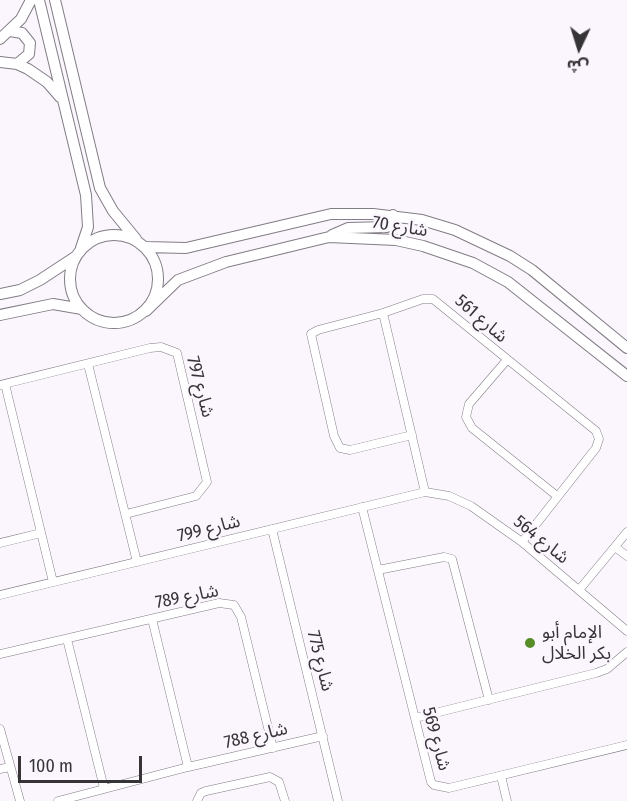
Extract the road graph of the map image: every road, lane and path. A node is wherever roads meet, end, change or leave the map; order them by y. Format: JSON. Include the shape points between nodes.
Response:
{"nodes":[{"id":1,"x":31,"y":0,"type":"edge"},
{"id":2,"x":39,"y":0,"type":"edge"},
{"id":3,"x":56,"y":0,"type":"edge"},
{"id":4,"x":10,"y":31,"type":"junction"},
{"id":5,"x":0,"y":39,"type":"edge"},
{"id":6,"x":0,"y":62,"type":"edge"},
{"id":7,"x":17,"y":64,"type":"junction"},
{"id":8,"x":62,"y":99,"type":"junction"},
{"id":9,"x":393,"y":215,"type":"junction"},
{"id":10,"x":329,"y":237,"type":"junction"},
{"id":11,"x":142,"y":244,"type":"junction"},
{"id":12,"x":78,"y":254,"type":"junction"},
{"id":13,"x":0,"y":294,"type":"edge"},
{"id":14,"x":82,"y":309,"type":"junction"},
{"id":15,"x":146,"y":311,"type":"junction"},
{"id":16,"x":383,"y":313,"type":"junction"},
{"id":17,"x":0,"y":315,"type":"edge"},
{"id":18,"x":627,"y":348,"type":"edge"},
{"id":19,"x":506,"y":361,"type":"junction"},
{"id":20,"x":88,"y":364,"type":"junction"},
{"id":21,"x":627,"y":376,"type":"edge"},
{"id":22,"x":2,"y":385,"type":"edge"},
{"id":23,"x":412,"y":435,"type":"junction"},
{"id":24,"x":425,"y":492,"type":"junction"},
{"id":25,"x":557,"y":496,"type":"junction"},
{"id":26,"x":362,"y":507,"type":"junction"},
{"id":27,"x":126,"y":514,"type":"junction"},
{"id":28,"x":272,"y":529,"type":"junction"},
{"id":29,"x":40,"y":532,"type":"junction"},
{"id":30,"x":627,"y":532,"type":"edge"},
{"id":31,"x":522,"y":542,"type":"junction"},
{"id":32,"x":0,"y":543,"type":"edge"},
{"id":33,"x":615,"y":547,"type":"junction"},
{"id":34,"x":627,"y":556,"type":"edge"},
{"id":35,"x":137,"y":562,"type":"junction"},
{"id":36,"x":378,"y":570,"type":"junction"},
{"id":37,"x":53,"y":582,"type":"junction"},
{"id":38,"x":579,"y":590,"type":"junction"},
{"id":39,"x":0,"y":595,"type":"edge"},
{"id":40,"x":152,"y":619,"type":"junction"},
{"id":41,"x":627,"y":631,"type":"edge"},
{"id":42,"x":67,"y":639,"type":"junction"},
{"id":43,"x":627,"y":652,"type":"edge"},
{"id":44,"x":0,"y":654,"type":"edge"},
{"id":45,"x":489,"y":700,"type":"junction"},
{"id":46,"x":415,"y":718,"type":"junction"},
{"id":47,"x":0,"y":729,"type":"edge"},
{"id":48,"x":323,"y":736,"type":"junction"},
{"id":49,"x":627,"y":745,"type":"edge"},
{"id":50,"x":273,"y":748,"type":"junction"},
{"id":51,"x":10,"y":767,"type":"junction"},
{"id":52,"x":188,"y":767,"type":"junction"},
{"id":53,"x":0,"y":769,"type":"edge"},
{"id":54,"x":501,"y":776,"type":"junction"},
{"id":55,"x":104,"y":788,"type":"junction"},
{"id":56,"x":20,"y":801,"type":"edge"},
{"id":57,"x":58,"y":801,"type":"edge"},
{"id":58,"x":196,"y":801,"type":"edge"},
{"id":59,"x":285,"y":801,"type":"edge"},
{"id":60,"x":338,"y":801,"type":"edge"},
{"id":61,"x":507,"y":801,"type":"edge"}],
"edges":[{"from":1,"to":4,"type":"main road"},
{"from":2,"to":8,"type":"main road"},
{"from":3,"to":11,"type":"main road","via":[[100,188],[113,211]]},
{"from":4,"to":5,"type":"main road"},
{"from":4,"to":7,"type":"main road","via":[[22,33],[30,43],[29,54]]},
{"from":6,"to":7,"type":"main road"},
{"from":7,"to":8,"type":"main road","via":[[47,82]]},
{"from":8,"to":12,"type":"main road","via":[[88,207],[88,227]]},
{"from":9,"to":10,"type":"main road","via":[[387,227],[348,228]]},
{"from":9,"to":11,"type":"main road","name":"شارع 70","via":[[331,214],[186,248]]},
{"from":9,"to":18,"type":"main road","name":"شارع 70","via":[[455,230],[510,256]]},
{"from":10,"to":15,"type":"main road","name":"شارع 70","via":[[194,272],[168,287]]},
{"from":10,"to":21,"type":"main road","name":"شارع 70","via":[[396,240],[473,263],[529,297]]},
{"from":11,"to":12,"type":"main road","via":[[126,236],[107,235],[89,242]]},
{"from":11,"to":15,"type":"main road","via":[[157,264],[159,284]]},
{"from":12,"to":13,"type":"main road","via":[[40,280]]},
{"from":12,"to":14,"type":"main road","via":[[70,279],[71,290]]},
{"from":14,"to":15,"type":"main road","via":[[99,320],[119,323]]},
{"from":14,"to":17,"type":"main road","via":[[53,304]]},
{"from":16,"to":19,"type":"street","name":"شارع 561","via":[[433,299]]},
{"from":16,"to":23,"type":"street"},
{"from":16,"to":23,"type":"street","name":"شارع 561","via":[[318,330],[311,334],[311,342],[340,448],[350,450]]},
{"from":19,"to":25,"type":"street","via":[[469,404],[466,417],[472,428]]},
{"from":19,"to":25,"type":"street","name":"شارع 561","via":[[598,435],[596,448]]},
{"from":20,"to":22,"type":"street","name":"شارع 797"},
{"from":20,"to":27,"type":"street"},
{"from":20,"to":27,"type":"street","name":"شارع 797","via":[[161,347],[177,354],[179,361],[207,482],[196,496]]},
{"from":22,"to":29,"type":"street"},
{"from":23,"to":24,"type":"street"},
{"from":24,"to":26,"type":"street","name":"شارع 799"},
{"from":24,"to":31,"type":"street","name":"شارع 564","via":[[463,501]]},
{"from":25,"to":31,"type":"street","name":"شارع 561"},
{"from":26,"to":28,"type":"street","name":"شارع 799"},
{"from":26,"to":36,"type":"street","name":"شارع 569"},
{"from":27,"to":35,"type":"street"},
{"from":28,"to":35,"type":"street","name":"شارع 799"},
{"from":28,"to":48,"type":"street","name":"شارع 775"},
{"from":29,"to":32,"type":"street"},
{"from":29,"to":37,"type":"street"},
{"from":30,"to":33,"type":"street"},
{"from":31,"to":38,"type":"street","name":"شارع 564"},
{"from":33,"to":34,"type":"street"},
{"from":33,"to":38,"type":"street"},
{"from":35,"to":37,"type":"street","name":"شارع 799"},
{"from":36,"to":45,"type":"street","via":[[444,557],[452,559]]},
{"from":36,"to":46,"type":"street","name":"شارع 569"},
{"from":37,"to":39,"type":"street","name":"شارع 799"},
{"from":38,"to":41,"type":"street","name":"شارع 564"},
{"from":40,"to":42,"type":"street","name":"شارع 789"},
{"from":40,"to":50,"type":"street","name":"شارع 789","via":[[219,603],[238,609]]},
{"from":40,"to":52,"type":"street"},
{"from":42,"to":44,"type":"street","name":"شارع 789"},
{"from":42,"to":55,"type":"street"},
{"from":43,"to":45,"type":"street","via":[[596,673]]},
{"from":45,"to":46,"type":"street"},
{"from":46,"to":54,"type":"street","name":"شارع 569","via":[[430,782],[434,785],[449,788]]},
{"from":47,"to":51,"type":"street"},
{"from":48,"to":50,"type":"street","name":"شارع 788"},
{"from":48,"to":60,"type":"street","name":"شارع 775"},
{"from":49,"to":54,"type":"street","name":"شارع 569"},
{"from":50,"to":52,"type":"street","name":"شارع 788"},
{"from":51,"to":53,"type":"street"},
{"from":51,"to":56,"type":"street"},
{"from":52,"to":55,"type":"street","name":"شارع 788"},
{"from":54,"to":61,"type":"street"},
{"from":55,"to":57,"type":"street","name":"شارع 788"},
{"from":58,"to":59,"type":"street","via":[[206,791],[270,777],[279,782]]}]}
